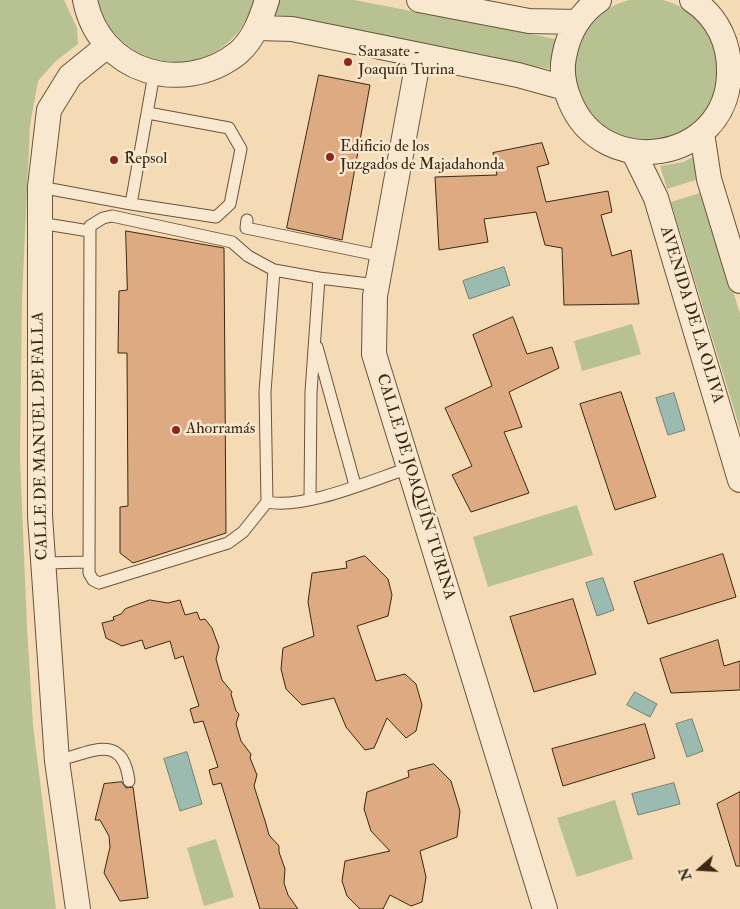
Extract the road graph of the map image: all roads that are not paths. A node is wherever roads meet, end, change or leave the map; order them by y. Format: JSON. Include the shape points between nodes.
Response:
{"nodes":[{"id":1,"x":85,"y":0,"type":"edge"},
{"id":2,"x":267,"y":0,"type":"edge"},
{"id":3,"x":419,"y":0,"type":"edge"},
{"id":4,"x":599,"y":0,"type":"edge"},
{"id":5,"x":692,"y":0,"type":"edge"},
{"id":6,"x":577,"y":22,"type":"junction"},
{"id":7,"x":258,"y":28,"type":"junction"},
{"id":8,"x":107,"y":46,"type":"junction"},
{"id":9,"x":419,"y":56,"type":"junction"},
{"id":10,"x":154,"y":74,"type":"junction"},
{"id":11,"x":735,"y":86,"type":"edge"},
{"id":12,"x":565,"y":88,"type":"junction"},
{"id":13,"x":148,"y":113,"type":"junction"},
{"id":14,"x":702,"y":132,"type":"junction"},
{"id":15,"x":634,"y":152,"type":"junction"},
{"id":16,"x":40,"y":187,"type":"junction"},
{"id":17,"x":131,"y":204,"type":"junction"},
{"id":18,"x":247,"y":220,"type":"dead end"},
{"id":19,"x":40,"y":223,"type":"junction"},
{"id":20,"x":89,"y":231,"type":"junction"},
{"id":21,"x":382,"y":256,"type":"junction"},
{"id":22,"x":274,"y":270,"type":"junction"},
{"id":23,"x":319,"y":278,"type":"junction"},
{"id":24,"x":740,"y":281,"type":"edge"},
{"id":25,"x":377,"y":285,"type":"junction"},
{"id":26,"x":315,"y":339,"type":"junction"},
{"id":27,"x":409,"y":468,"type":"junction"},
{"id":28,"x":740,"y":480,"type":"edge"},
{"id":29,"x":355,"y":485,"type":"junction"},
{"id":30,"x":310,"y":499,"type":"junction"},
{"id":31,"x":267,"y":502,"type":"junction"},
{"id":32,"x":89,"y":562,"type":"junction"},
{"id":33,"x":43,"y":563,"type":"junction"},
{"id":34,"x":57,"y":761,"type":"junction"},
{"id":35,"x":128,"y":781,"type":"dead end"},
{"id":36,"x":78,"y":909,"type":"edge"},
{"id":37,"x":545,"y":909,"type":"edge"}],
"edges":[{"from":1,"to":8,"type":"street","via":[[95,29]]},
{"from":2,"to":7,"type":"street"},
{"from":3,"to":6,"type":"street","via":[[529,21]]},
{"from":4,"to":6,"type":"street"},
{"from":5,"to":11,"type":"street","via":[[703,7],[721,30]]},
{"from":6,"to":12,"type":"street","via":[[567,43],[562,65]]},
{"from":7,"to":9,"type":"street","via":[[292,29]]},
{"from":7,"to":10,"type":"street","via":[[239,52],[214,68],[184,76]]},
{"from":8,"to":10,"type":"street","via":[[129,63]]},
{"from":8,"to":16,"type":"street","name":"CALLE DE MANUEL DE FALLA","via":[[70,76],[49,110]]},
{"from":9,"to":12,"type":"street","via":[[518,75]]},
{"from":9,"to":21,"type":"street","name":"CALLE DE JOAQUÍN TURINA"},
{"from":10,"to":13,"type":"lane"},
{"from":11,"to":14,"type":"street"},
{"from":12,"to":15,"type":"street","via":[[574,112],[590,131],[610,145]]},
{"from":13,"to":17,"type":"lane"},
{"from":13,"to":17,"type":"lane","via":[[229,128],[241,150],[230,204],[216,217]]},
{"from":14,"to":15,"type":"street","via":[[682,146],[658,153]]},
{"from":14,"to":24,"type":"street","via":[[709,179]]},
{"from":15,"to":28,"type":"street","name":"AVENIDA DE LA OLIVA","via":[[656,198]]},
{"from":16,"to":17,"type":"lane"},
{"from":16,"to":19,"type":"street","name":"CALLE DE MANUEL DE FALLA"},
{"from":18,"to":21,"type":"lane","via":[[246,228],[270,229]]},
{"from":19,"to":20,"type":"lane"},
{"from":19,"to":33,"type":"street","name":"CALLE DE MANUEL DE FALLA","via":[[40,516]]},
{"from":20,"to":22,"type":"lane","via":[[94,222],[112,216],[232,242],[248,256]]},
{"from":20,"to":32,"type":"lane"},
{"from":21,"to":25,"type":"street","name":"CALLE DE JOAQUÍN TURINA"},
{"from":22,"to":23,"type":"lane"},
{"from":22,"to":31,"type":"lane","via":[[265,392]]},
{"from":23,"to":25,"type":"lane"},
{"from":23,"to":26,"type":"lane"},
{"from":25,"to":27,"type":"street","name":"CALLE DE JOAQUÍN TURINA","via":[[374,354]]},
{"from":26,"to":29,"type":"lane"},
{"from":26,"to":30,"type":"lane"},
{"from":27,"to":29,"type":"lane"},
{"from":27,"to":37,"type":"street","name":"CALLE DE JOAQUÍN TURINA"},
{"from":29,"to":30,"type":"lane"},
{"from":30,"to":31,"type":"lane","via":[[291,503]]},
{"from":31,"to":32,"type":"lane","via":[[243,532],[228,543],[100,583],[89,573]]},
{"from":32,"to":33,"type":"lane"},
{"from":33,"to":34,"type":"street","name":"CALLE DE MANUEL DE FALLA"},
{"from":34,"to":35,"type":"lane","via":[[105,748],[115,750],[127,765]]},
{"from":34,"to":36,"type":"street","name":"CALLE DE MANUEL DE FALLA"}]}
